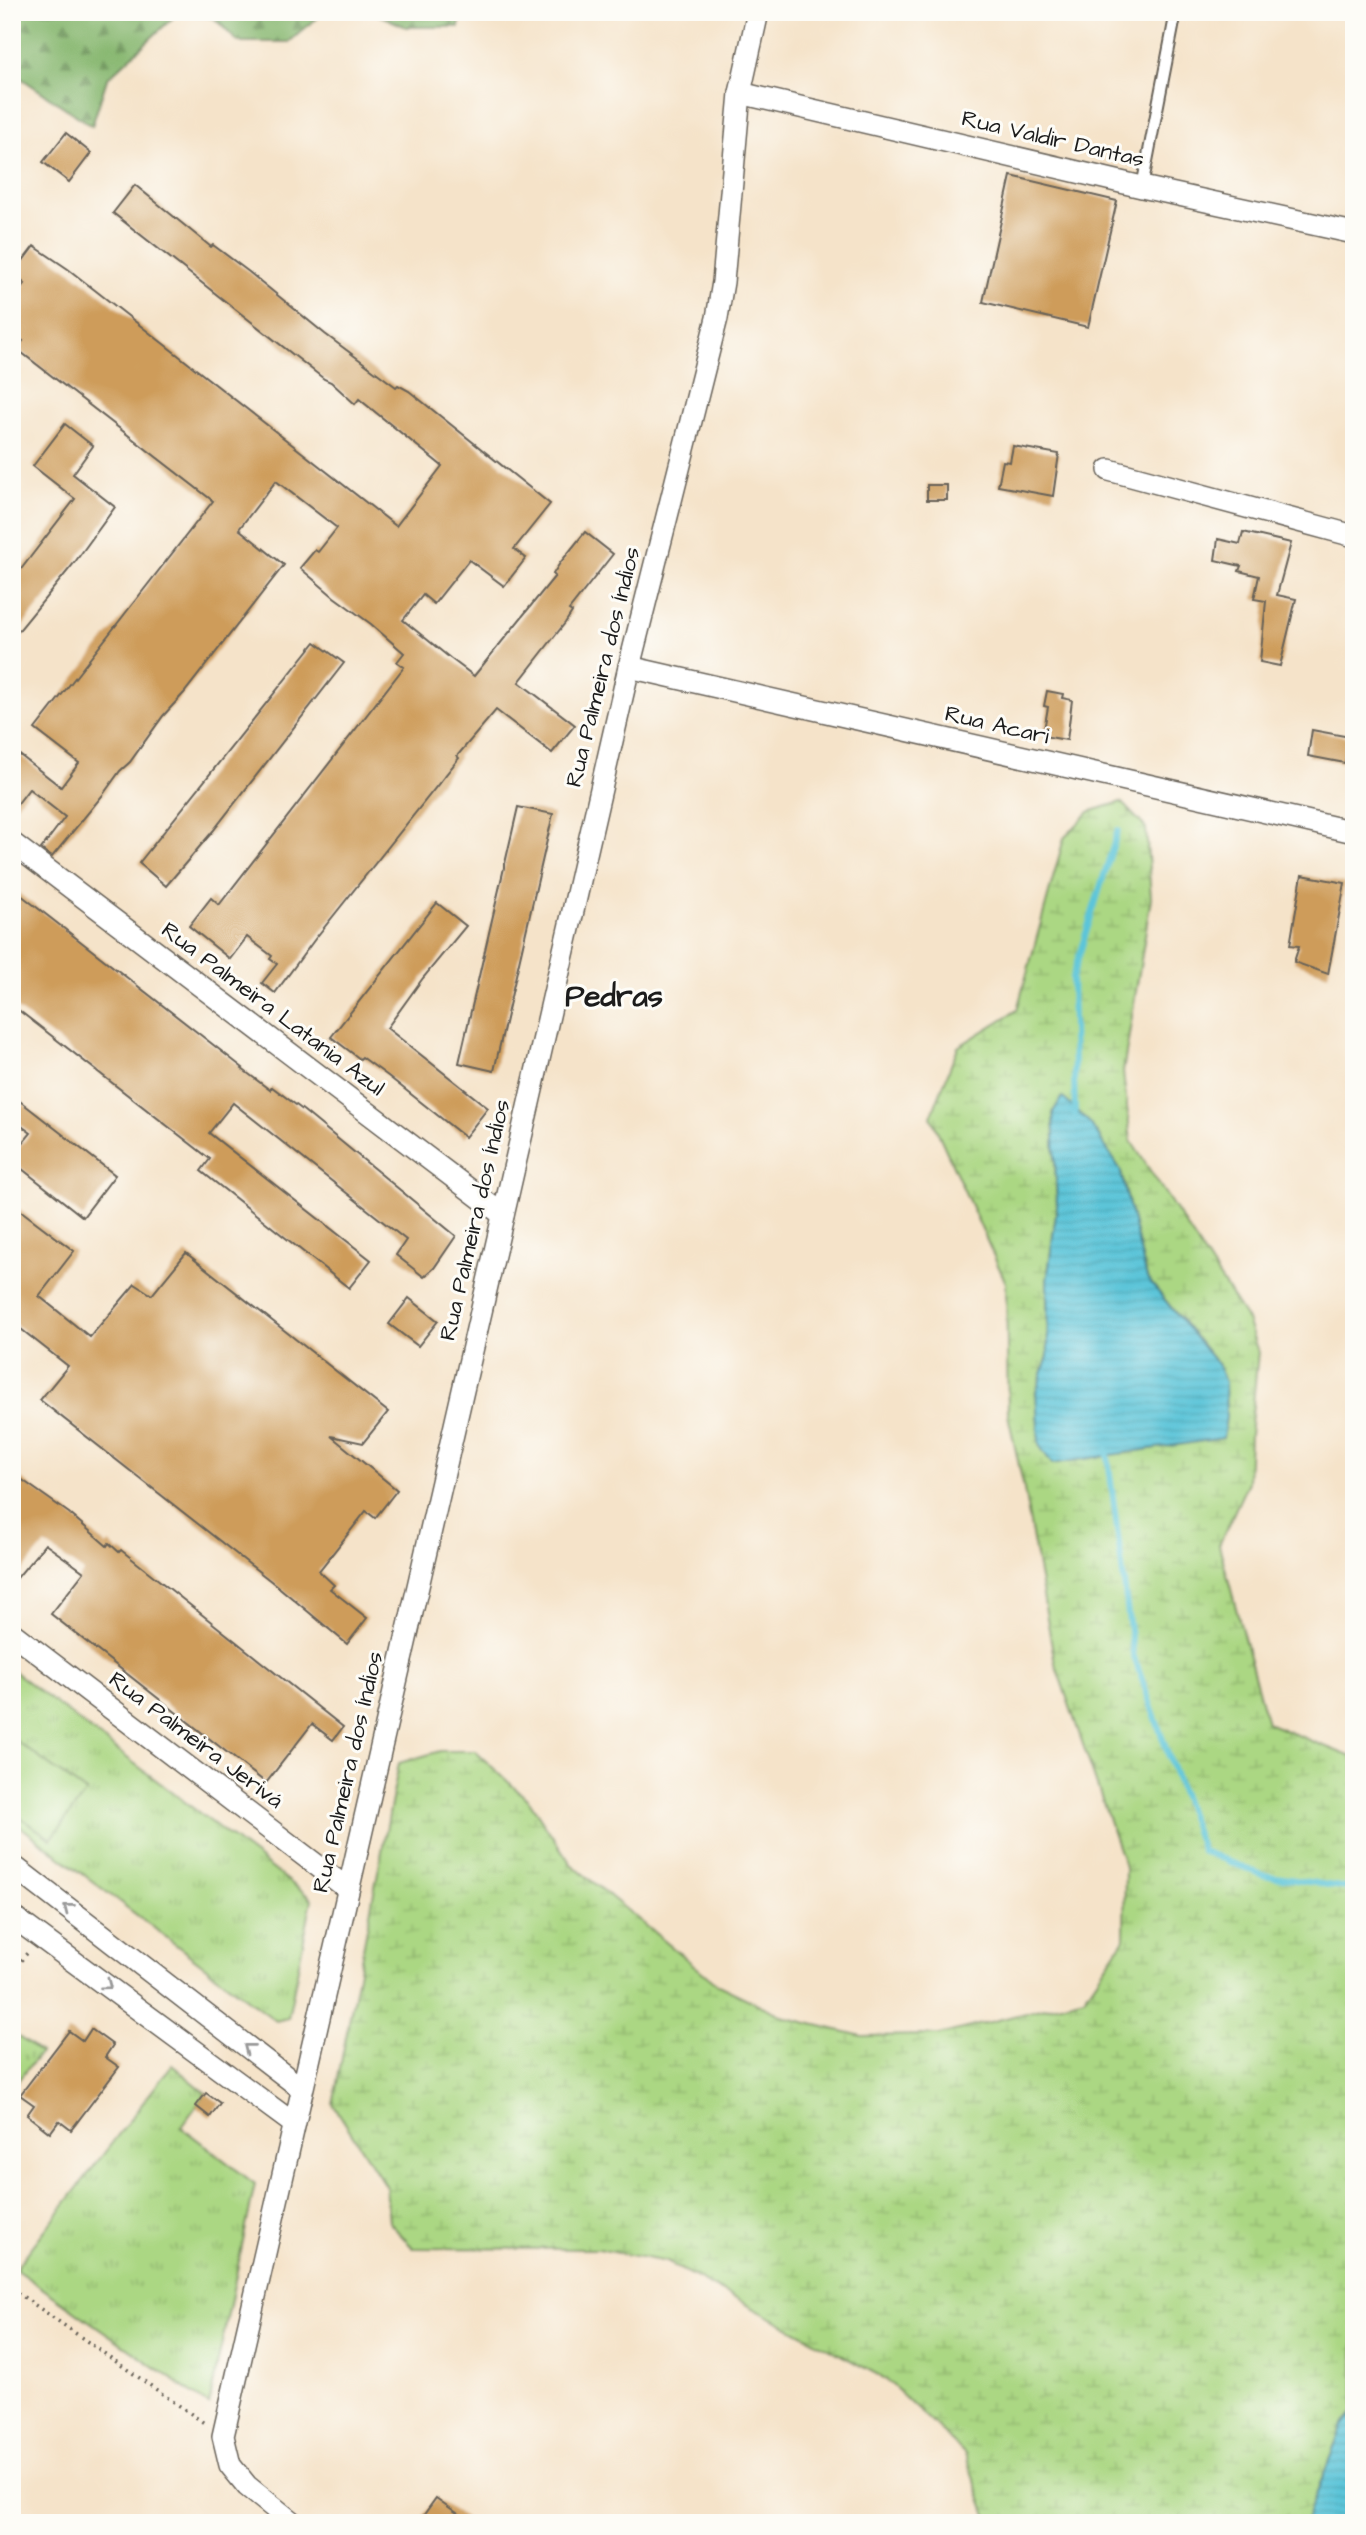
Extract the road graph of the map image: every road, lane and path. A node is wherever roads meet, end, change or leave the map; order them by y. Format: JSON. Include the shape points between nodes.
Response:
{"nodes":[{"id":1,"x":758,"y":12,"type":"edge"},
{"id":2,"x":1176,"y":12,"type":"edge"},
{"id":3,"x":740,"y":93,"type":"junction"},
{"id":4,"x":1142,"y":187,"type":"junction"},
{"id":5,"x":1354,"y":233,"type":"edge"},
{"id":6,"x":1109,"y":470,"type":"dead end"},
{"id":7,"x":1354,"y":536,"type":"edge"},
{"id":8,"x":629,"y":667,"type":"junction"},
{"id":9,"x":1354,"y":832,"type":"edge"},
{"id":10,"x":12,"y":843,"type":"edge"},
{"id":11,"x":503,"y":1215,"type":"junction"},
{"id":12,"x":12,"y":1633,"type":"edge"},
{"id":13,"x":12,"y":1865,"type":"edge"},
{"id":14,"x":348,"y":1889,"type":"junction"},
{"id":15,"x":12,"y":1916,"type":"edge"},
{"id":16,"x":30,"y":1949,"type":"dead end"},
{"id":17,"x":12,"y":1971,"type":"edge"},
{"id":18,"x":302,"y":2089,"type":"junction"},
{"id":19,"x":294,"y":2124,"type":"junction"},
{"id":20,"x":12,"y":2289,"type":"edge"},
{"id":21,"x":223,"y":2436,"type":"junction"},
{"id":22,"x":293,"y":2523,"type":"edge"}],
"edges":[{"from":1,"to":3,"type":"street","name":"Rua Palmeira dos Índios"},
{"from":2,"to":4,"type":"lane"},
{"from":3,"to":4,"type":"street","name":"Rua Valdir Dantas"},
{"from":3,"to":8,"type":"street","name":"Rua Palmeira dos Índios","via":[[718,318]]},
{"from":4,"to":5,"type":"street","name":"Rua Valdir Dantas"},
{"from":6,"to":7,"type":"street"},
{"from":8,"to":9,"type":"street","name":"Rua Acari"},
{"from":8,"to":11,"type":"street","name":"Rua Palmeira dos Índios"},
{"from":10,"to":11,"type":"street","name":"Rua Palmeira Latania Azul"},
{"from":11,"to":14,"type":"street","name":"Rua Palmeira dos Índios"},
{"from":12,"to":14,"type":"street","name":"Rua Palmeira Jerivá"},
{"from":18,"to":13,"type":"street","one_way":true},
{"from":14,"to":18,"type":"street","name":"Rua Palmeira dos Índios"},
{"from":15,"to":19,"type":"street","one_way":true},
{"from":16,"to":17,"type":"path"},
{"from":18,"to":19,"type":"street","name":"Rua Palmeira dos Índios"},
{"from":19,"to":21,"type":"street","name":"Rua Palmeira dos Índios"},
{"from":20,"to":21,"type":"path"},
{"from":21,"to":22,"type":"street","via":[[230,2465],[247,2486]]}]}
